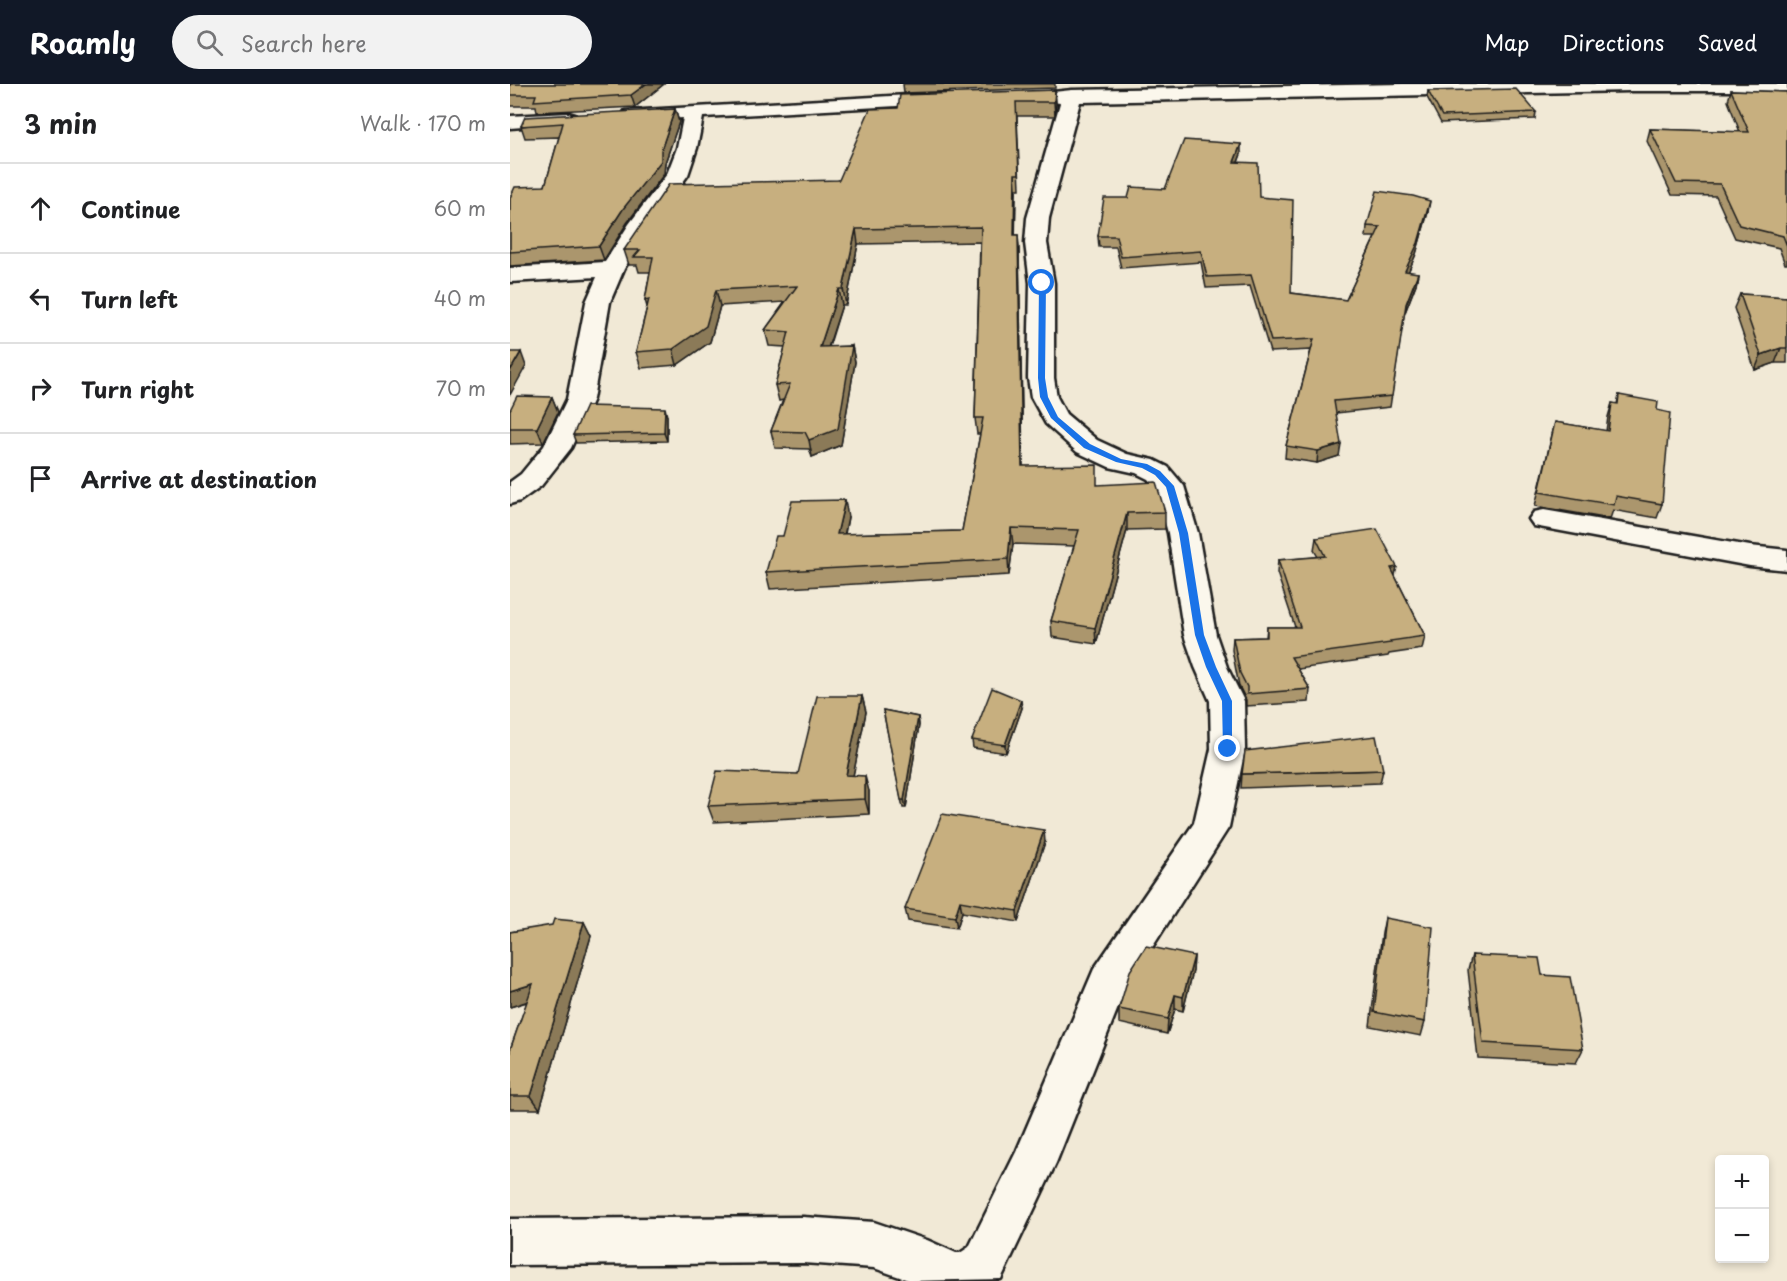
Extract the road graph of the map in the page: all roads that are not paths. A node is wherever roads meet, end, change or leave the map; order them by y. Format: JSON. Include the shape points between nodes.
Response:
{"nodes":[{"id":1,"x":1787,"y":85,"type":"edge"},
{"id":2,"x":873,"y":93,"type":"edge"},
{"id":3,"x":1072,"y":96,"type":"junction"},
{"id":4,"x":1029,"y":97,"type":"edge"},
{"id":5,"x":962,"y":98,"type":"edge"},
{"id":6,"x":694,"y":112,"type":"junction"},
{"id":7,"x":614,"y":116,"type":"edge"},
{"id":8,"x":591,"y":118,"type":"edge"},
{"id":9,"x":510,"y":122,"type":"edge"},
{"id":10,"x":612,"y":269,"type":"junction"},
{"id":11,"x":510,"y":275,"type":"edge"},
{"id":12,"x":510,"y":495,"type":"edge"},
{"id":13,"x":1544,"y":519,"type":"dead end"},
{"id":14,"x":1787,"y":560,"type":"edge"},
{"id":15,"x":510,"y":1242,"type":"edge"}],
"edges":[{"from":1,"to":3,"type":"street"},
{"from":2,"to":5,"type":"street"},
{"from":2,"to":6,"type":"street"},
{"from":3,"to":4,"type":"street"},
{"from":3,"to":15,"type":"street","via":[[1038,218],[1044,397],[1054,418],[1087,446],[1119,461],[1144,466],[1170,486],[1183,533],[1200,635],[1227,701],[1228,749],[1211,827],[1108,981],[1034,1162],[985,1263],[968,1277],[953,1276],[874,1245],[803,1239]]},
{"from":6,"to":7,"type":"street"},
{"from":6,"to":10,"type":"street","via":[[677,175]]},
{"from":8,"to":9,"type":"street"},
{"from":10,"to":11,"type":"street"},
{"from":10,"to":12,"type":"street","via":[[598,302],[580,399],[551,456],[531,480]]},
{"from":13,"to":14,"type":"street"}]}
